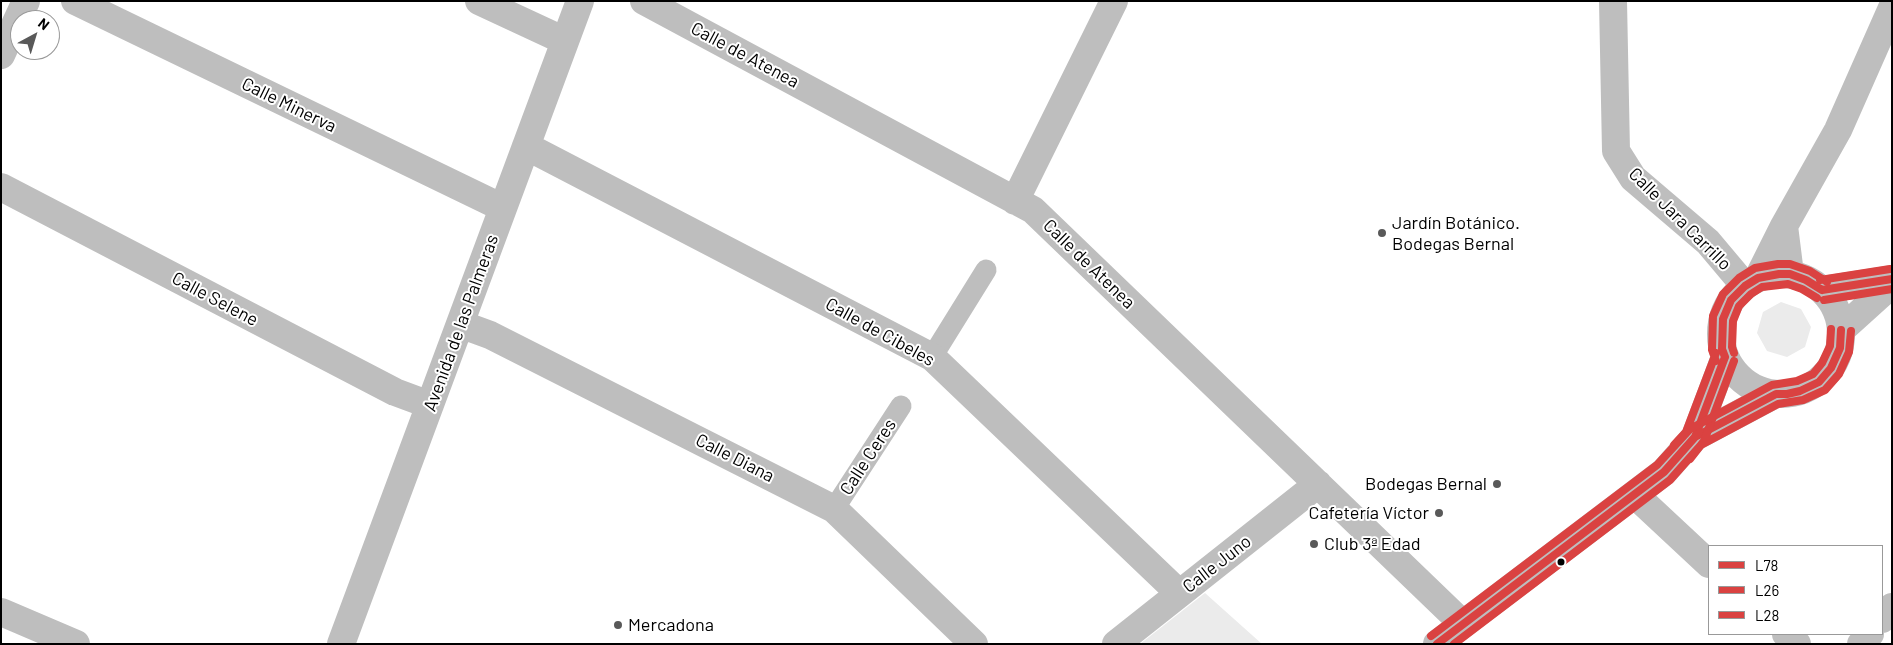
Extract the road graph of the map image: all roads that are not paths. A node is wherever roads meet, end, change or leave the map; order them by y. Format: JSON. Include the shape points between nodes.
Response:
{"nodes":[{"id":1,"x":26,"y":1,"type":"edge"},
{"id":2,"x":75,"y":1,"type":"edge"},
{"id":3,"x":479,"y":1,"type":"edge"},
{"id":4,"x":580,"y":1,"type":"edge"},
{"id":5,"x":644,"y":1,"type":"edge"},
{"id":6,"x":1114,"y":1,"type":"edge"},
{"id":7,"x":1613,"y":1,"type":"edge"},
{"id":8,"x":1892,"y":8,"type":"edge"},
{"id":9,"x":565,"y":41,"type":"junction"},
{"id":10,"x":1,"y":55,"type":"edge"},
{"id":11,"x":526,"y":146,"type":"junction"},
{"id":12,"x":1,"y":187,"type":"edge"},
{"id":13,"x":1015,"y":201,"type":"junction"},
{"id":14,"x":503,"y":208,"type":"junction"},
{"id":15,"x":1784,"y":226,"type":"junction"},
{"id":16,"x":986,"y":270,"type":"dead end"},
{"id":17,"x":1790,"y":274,"type":"junction"},
{"id":18,"x":1892,"y":279,"type":"edge"},
{"id":19,"x":1752,"y":282,"type":"junction"},
{"id":20,"x":1892,"y":284,"type":"edge"},
{"id":21,"x":1822,"y":290,"type":"junction"},
{"id":22,"x":460,"y":324,"type":"junction"},
{"id":23,"x":1841,"y":330,"type":"junction"},
{"id":24,"x":1725,"y":357,"type":"junction"},
{"id":25,"x":932,"y":358,"type":"junction"},
{"id":26,"x":1776,"y":394,"type":"junction"},
{"id":27,"x":430,"y":405,"type":"junction"},
{"id":28,"x":901,"y":406,"type":"dead end"},
{"id":29,"x":1695,"y":437,"type":"junction"},
{"id":30,"x":1318,"y":484,"type":"junction"},
{"id":31,"x":1635,"y":495,"type":"junction"},
{"id":32,"x":834,"y":509,"type":"junction"},
{"id":33,"x":1708,"y":563,"type":"edge"},
{"id":34,"x":1179,"y":593,"type":"junction"},
{"id":35,"x":1892,"y":607,"type":"edge"},
{"id":36,"x":1,"y":612,"type":"edge"},
{"id":37,"x":1883,"y":618,"type":"edge"},
{"id":38,"x":1464,"y":624,"type":"junction"},
{"id":39,"x":1787,"y":635,"type":"edge"},
{"id":40,"x":76,"y":644,"type":"edge"},
{"id":41,"x":341,"y":644,"type":"edge"},
{"id":42,"x":974,"y":644,"type":"edge"},
{"id":43,"x":1116,"y":644,"type":"edge"},
{"id":44,"x":1437,"y":644,"type":"edge"},
{"id":45,"x":1797,"y":644,"type":"edge"}],
"edges":[{"from":1,"to":10,"type":"street"},
{"from":2,"to":14,"type":"street","name":"Calle Minerva"},
{"from":3,"to":9,"type":"street"},
{"from":4,"to":9,"type":"street","name":"Avenida de las Palmeras"},
{"from":5,"to":13,"type":"street","name":"Calle de Atenea"},
{"from":6,"to":13,"type":"street"},
{"from":7,"to":19,"type":"street","name":"Calle Jara Carrillo","via":[[1616,151],[1633,178]]},
{"from":8,"to":15,"type":"street","via":[[1838,130]]},
{"from":9,"to":11,"type":"street","name":"Avenida de las Palmeras"},
{"from":11,"to":14,"type":"street","name":"Avenida de las Palmeras"},
{"from":11,"to":25,"type":"street","name":"Calle de Cibeles"},
{"from":12,"to":27,"type":"street","name":"Calle Selene","via":[[394,392]]},
{"from":13,"to":30,"type":"street","name":"Calle de Atenea","via":[[1033,210]]},
{"from":14,"to":22,"type":"street","name":"Avenida de las Palmeras"},
{"from":15,"to":17,"type":"street"},
{"from":15,"to":19,"type":"street"},
{"from":16,"to":25,"type":"street"},
{"from":17,"to":19,"type":"street"},
{"from":17,"to":21,"type":"street"},
{"from":18,"to":21,"type":"street"},
{"from":19,"to":24,"type":"street","via":[[1731,300],[1723,319],[1722,349]]},
{"from":20,"to":23,"type":"street"},
{"from":21,"to":23,"type":"street","via":[[1836,310]]},
{"from":22,"to":27,"type":"street","name":"Avenida de las Palmeras"},
{"from":22,"to":32,"type":"street","name":"Calle Diana","via":[[490,335]]},
{"from":23,"to":26,"type":"street","via":[[1840,348],[1831,368],[1819,382],[1800,391]]},
{"from":24,"to":26,"type":"street","via":[[1739,377],[1756,388]]},
{"from":24,"to":29,"type":"street"},
{"from":25,"to":34,"type":"street","name":"Calle de Cibeles"},
{"from":26,"to":29,"type":"street"},
{"from":27,"to":41,"type":"street","name":"Avenida de las Palmeras"},
{"from":28,"to":32,"type":"street","name":"Calle Ceres"},
{"from":29,"to":31,"type":"street","via":[[1664,472]]},
{"from":30,"to":34,"type":"street","name":"Calle Juno"},
{"from":30,"to":38,"type":"street","name":"Calle de Atenea"},
{"from":31,"to":33,"type":"street"},
{"from":31,"to":38,"type":"street"},
{"from":32,"to":42,"type":"street","name":"Calle Diana"},
{"from":34,"to":43,"type":"street","name":"Calle Juno"},
{"from":35,"to":37,"type":"street"},
{"from":36,"to":40,"type":"street"},
{"from":38,"to":44,"type":"street"},
{"from":39,"to":45,"type":"street"}]}
